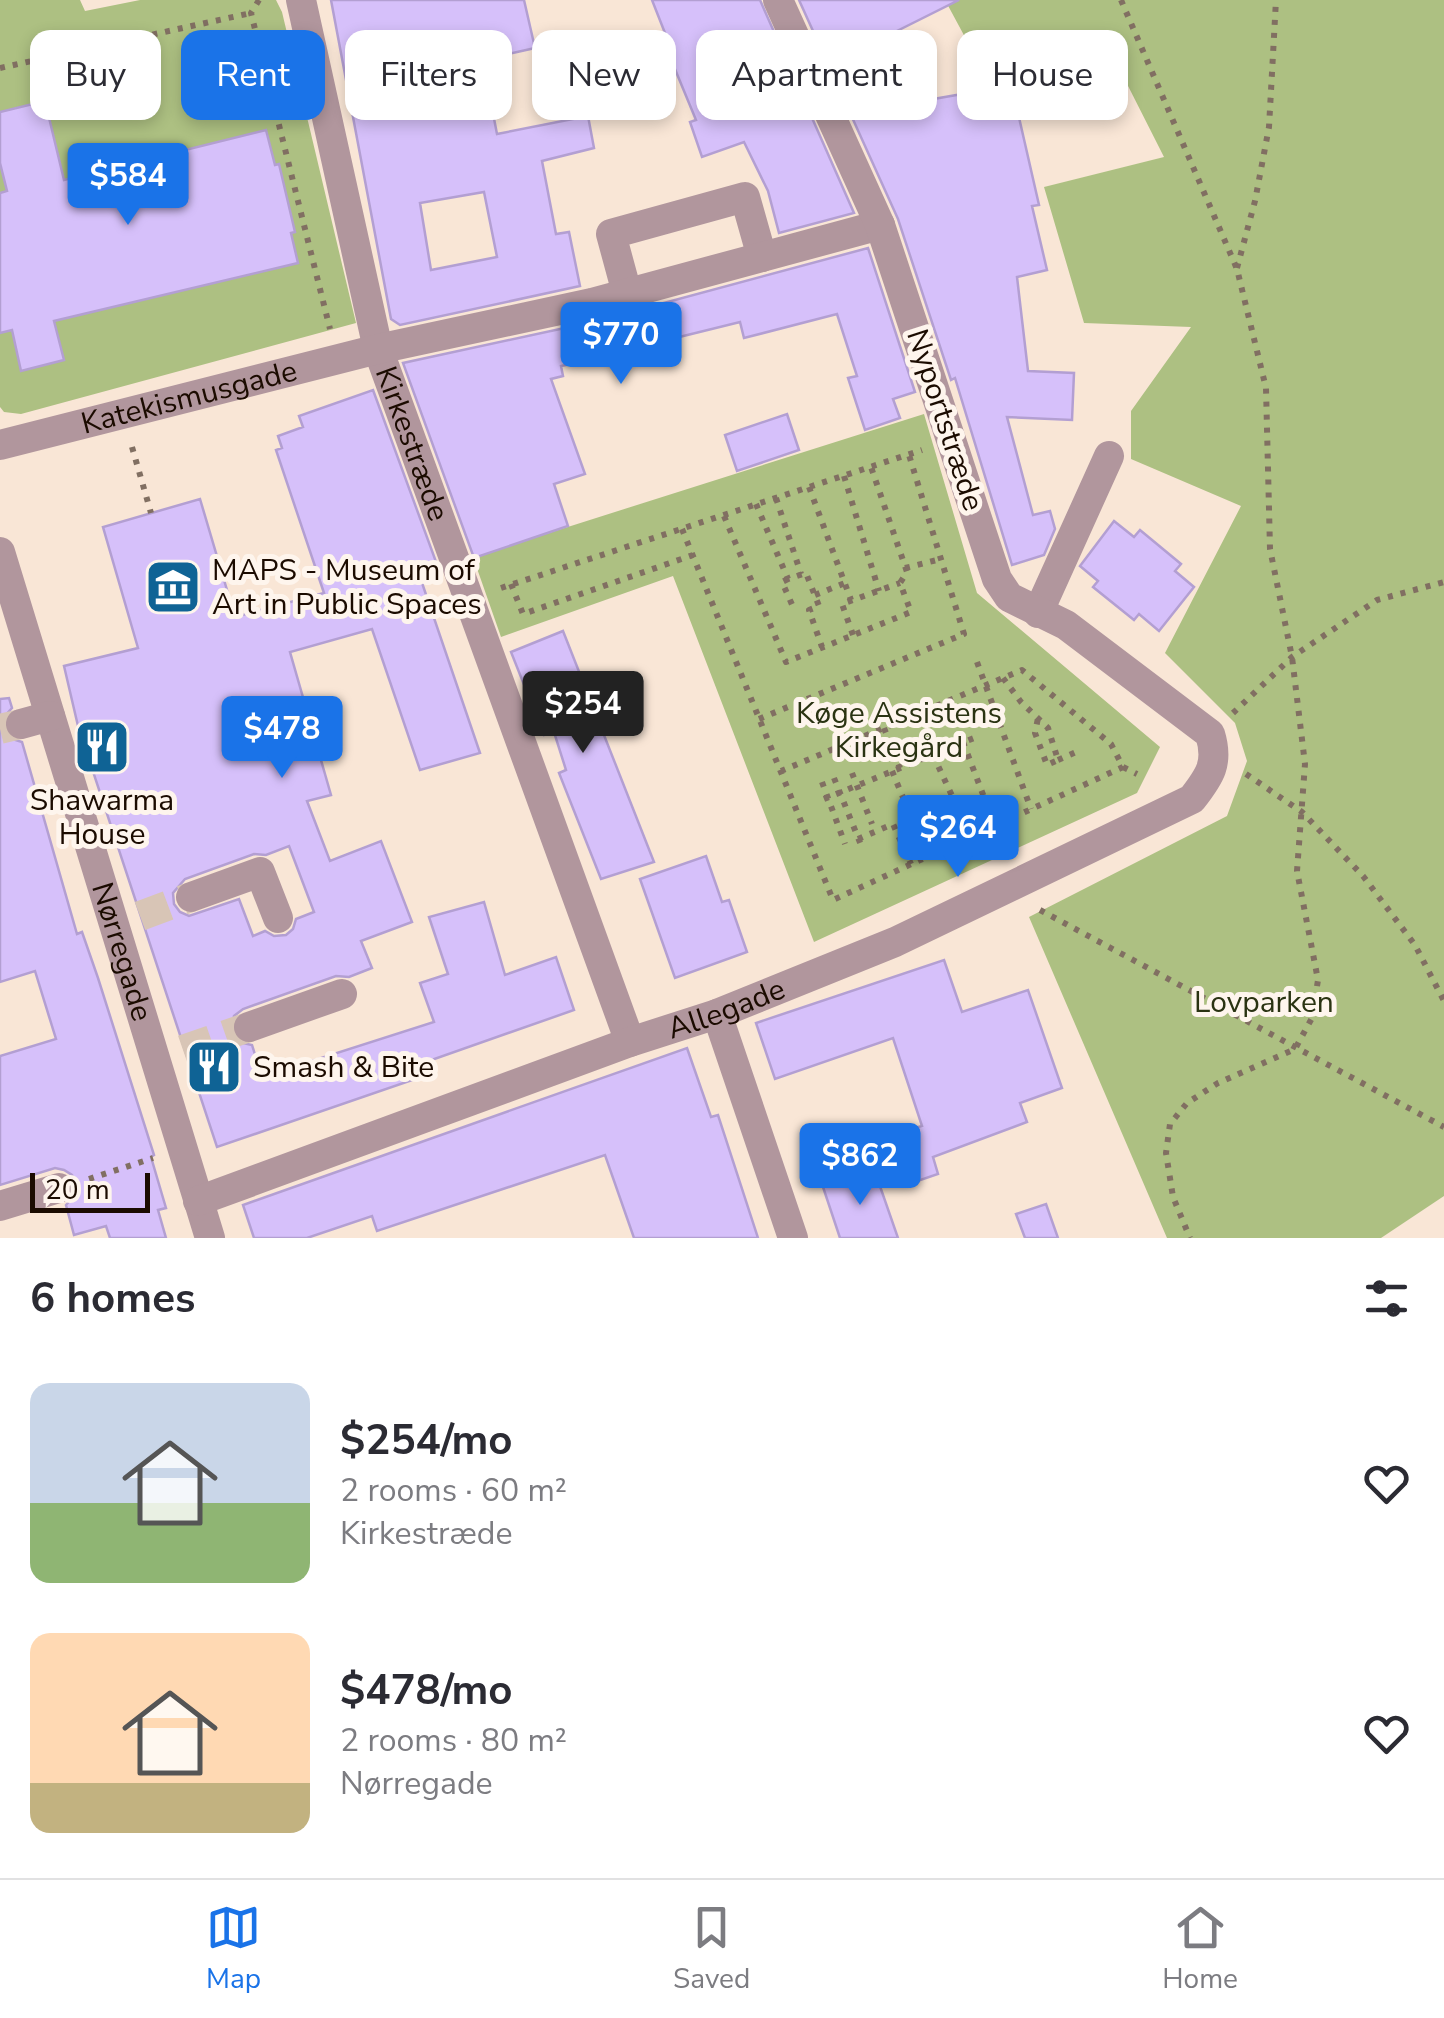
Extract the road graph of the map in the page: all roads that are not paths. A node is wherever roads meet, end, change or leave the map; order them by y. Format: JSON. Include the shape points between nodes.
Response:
{"nodes":[{"id":1,"x":301,"y":0,"type":"edge"},
{"id":2,"x":778,"y":0,"type":"edge"},
{"id":3,"x":880,"y":226,"type":"junction"},
{"id":4,"x":762,"y":257,"type":"junction"},
{"id":5,"x":628,"y":294,"type":"junction"},
{"id":6,"x":378,"y":349,"type":"junction"},
{"id":7,"x":0,"y":446,"type":"edge"},
{"id":8,"x":1108,"y":456,"type":"dead end"},
{"id":9,"x":0,"y":552,"type":"edge"},
{"id":10,"x":8,"y":609,"type":"edge"},
{"id":11,"x":1038,"y":612,"type":"junction"},
{"id":12,"x":1213,"y":744,"type":"joint"},
{"id":13,"x":191,"y":898,"type":"tunnel mouth"},
{"id":14,"x":278,"y":918,"type":"dead end"},
{"id":15,"x":342,"y":994,"type":"dead end"},
{"id":16,"x":717,"y":1014,"type":"junction"},
{"id":17,"x":249,"y":1027,"type":"tunnel mouth"},
{"id":18,"x":630,"y":1042,"type":"junction"},
{"id":19,"x":59,"y":1188,"type":"road end"},
{"id":20,"x":198,"y":1201,"type":"junction"},
{"id":21,"x":0,"y":1206,"type":"edge"},
{"id":22,"x":210,"y":1238,"type":"edge"},
{"id":23,"x":793,"y":1238,"type":"edge"}],
"edges":[{"from":1,"to":6,"type":"street","name":"Kirkestræde"},
{"from":2,"to":3,"type":"street","name":"Nyportstræde"},
{"from":3,"to":4,"type":"street","name":"Katekismusgade"},
{"from":3,"to":11,"type":"street","name":"Nyportstræde","via":[[997,579],[1009,597]]},
{"from":4,"to":5,"type":"street","name":"Katekismusgade"},
{"from":4,"to":5,"type":"street","via":[[745,197],[611,234]]},
{"from":5,"to":6,"type":"street","name":"Katekismusgade"},
{"from":6,"to":7,"type":"street","name":"Katekismusgade"},
{"from":6,"to":18,"type":"street","name":"Kirkestræde"},
{"from":8,"to":11,"type":"street"},
{"from":9,"to":10,"type":"street","name":"Nørregade"},
{"from":10,"to":20,"type":"street","name":"Nørregade","via":[[36,720],[127,921],[169,1055]]},
{"from":11,"to":12,"type":"street","name":"Nyportstræde","via":[[1066,626]]},
{"from":12,"to":16,"type":"street","name":"Allegade","via":[[1208,780],[1192,800],[895,942]]},
{"from":13,"to":14,"type":"street","via":[[260,872]]},
{"from":15,"to":17,"type":"street"},
{"from":16,"to":18,"type":"street","name":"Allegade"},
{"from":16,"to":23,"type":"street"},
{"from":18,"to":20,"type":"street","name":"Allegade"},
{"from":19,"to":21,"type":"street"},
{"from":20,"to":22,"type":"street","name":"Nørregade"}]}
